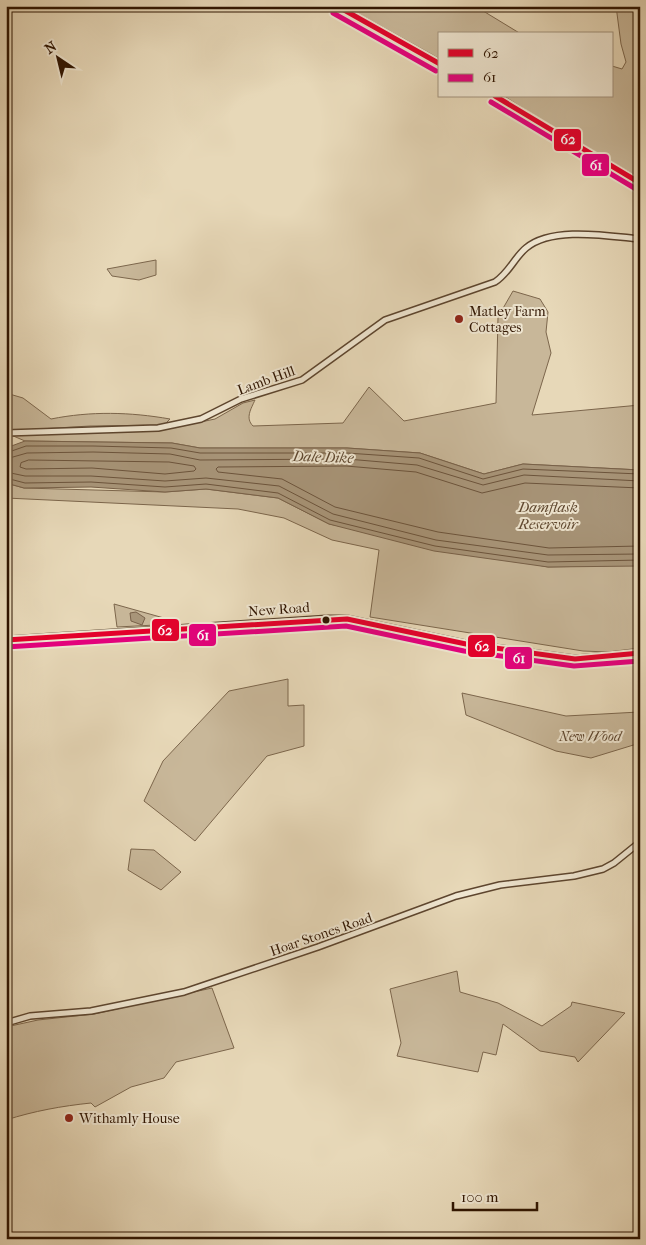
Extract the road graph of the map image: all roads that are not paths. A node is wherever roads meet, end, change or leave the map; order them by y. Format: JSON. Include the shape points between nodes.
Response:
{"nodes":[{"id":1,"x":337,"y":6,"type":"edge"},
{"id":2,"x":438,"y":63,"type":"edge"},
{"id":3,"x":498,"y":98,"type":"edge"},
{"id":4,"x":640,"y":183,"type":"edge"},
{"id":5,"x":640,"y":239,"type":"edge"},
{"id":6,"x":6,"y":432,"type":"edge"},
{"id":7,"x":6,"y":640,"type":"edge"},
{"id":8,"x":640,"y":653,"type":"edge"},
{"id":9,"x":637,"y":844,"type":"edge"},
{"id":10,"x":640,"y":851,"type":"edge"},
{"id":11,"x":6,"y":1023,"type":"edge"}],
"edges":[{"from":1,"to":2,"type":"street"},
{"from":3,"to":4,"type":"street"},
{"from":5,"to":6,"type":"street","name":"Lamb Hill","via":[[545,237],[526,248],[495,282],[385,320],[302,380],[241,399],[200,419],[158,428]]},
{"from":7,"to":8,"type":"street","name":"New Road","via":[[333,619],[466,644],[575,659]]},
{"from":9,"to":10,"type":"street"},
{"from":9,"to":11,"type":"street","name":"Hoar Stones Road","via":[[603,869],[478,889],[318,948],[184,992],[91,1011],[30,1016]]}]}
